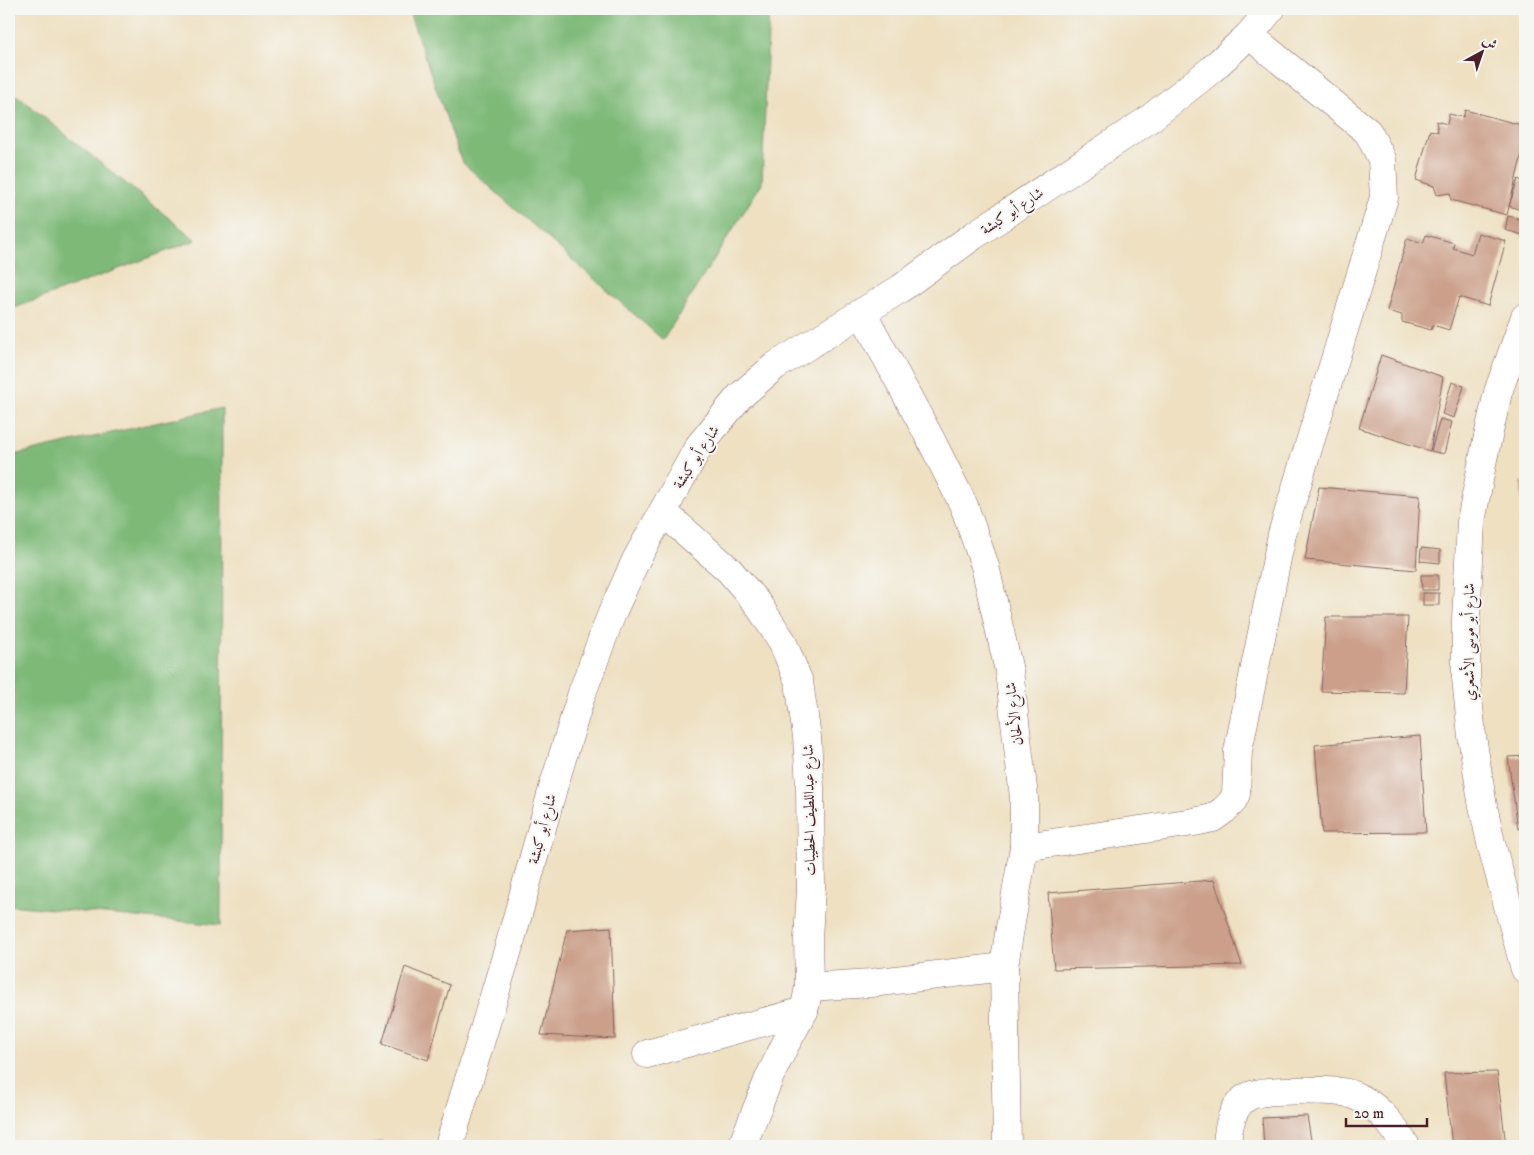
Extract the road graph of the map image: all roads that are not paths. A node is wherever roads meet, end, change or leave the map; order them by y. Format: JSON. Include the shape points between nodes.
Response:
{"nodes":[{"id":1,"x":1271,"y":9,"type":"edge"},
{"id":2,"x":1249,"y":35,"type":"junction"},
{"id":3,"x":862,"y":312,"type":"junction"},
{"id":4,"x":1525,"y":316,"type":"edge"},
{"id":5,"x":663,"y":512,"type":"junction"},
{"id":6,"x":1024,"y":847,"type":"junction"},
{"id":7,"x":1004,"y":967,"type":"junction"},
{"id":8,"x":1525,"y":969,"type":"edge"},
{"id":9,"x":807,"y":999,"type":"junction"},
{"id":10,"x":646,"y":1054,"type":"dead end"},
{"id":11,"x":449,"y":1146,"type":"edge"},
{"id":12,"x":742,"y":1146,"type":"edge"},
{"id":13,"x":1007,"y":1146,"type":"edge"},
{"id":14,"x":1227,"y":1146,"type":"edge"},
{"id":15,"x":1406,"y":1146,"type":"edge"}],
"edges":[{"from":1,"to":2,"type":"street","name":"شارع أبو كبشة"},
{"from":2,"to":3,"type":"street","name":"شارع أبو كبشة","via":[[1148,120]]},
{"from":2,"to":6,"type":"street","via":[[1368,132],[1382,160],[1384,198],[1282,534],[1238,751],[1236,794],[1228,806],[1212,818]]},
{"from":3,"to":5,"type":"street","name":"شارع أبو كبشة","via":[[775,366],[739,397],[699,446]]},
{"from":3,"to":6,"type":"street","name":"شارع الألحان","via":[[964,506],[986,566],[1009,671],[1024,797]]},
{"from":4,"to":8,"type":"street","name":"شارع أبو موسى الأشعري","via":[[1498,392],[1473,513],[1466,678],[1482,801]]},
{"from":5,"to":9,"type":"street","name":"شارع عبداللطيف الحطيبات","via":[[729,570],[757,603],[782,641],[799,682],[810,786]]},
{"from":5,"to":11,"type":"street","name":"شارع أبو كبشة","via":[[620,595],[582,693]]},
{"from":6,"to":7,"type":"street","name":"شارع الألحان"},
{"from":7,"to":9,"type":"street","via":[[871,983]]},
{"from":7,"to":13,"type":"street","name":"شارع الألحان"},
{"from":9,"to":10,"type":"street"},
{"from":9,"to":12,"type":"street","via":[[770,1076]]},
{"from":14,"to":15,"type":"street","via":[[1231,1118],[1238,1105],[1250,1095],[1268,1092],[1343,1092],[1360,1098],[1380,1112]]}]}
